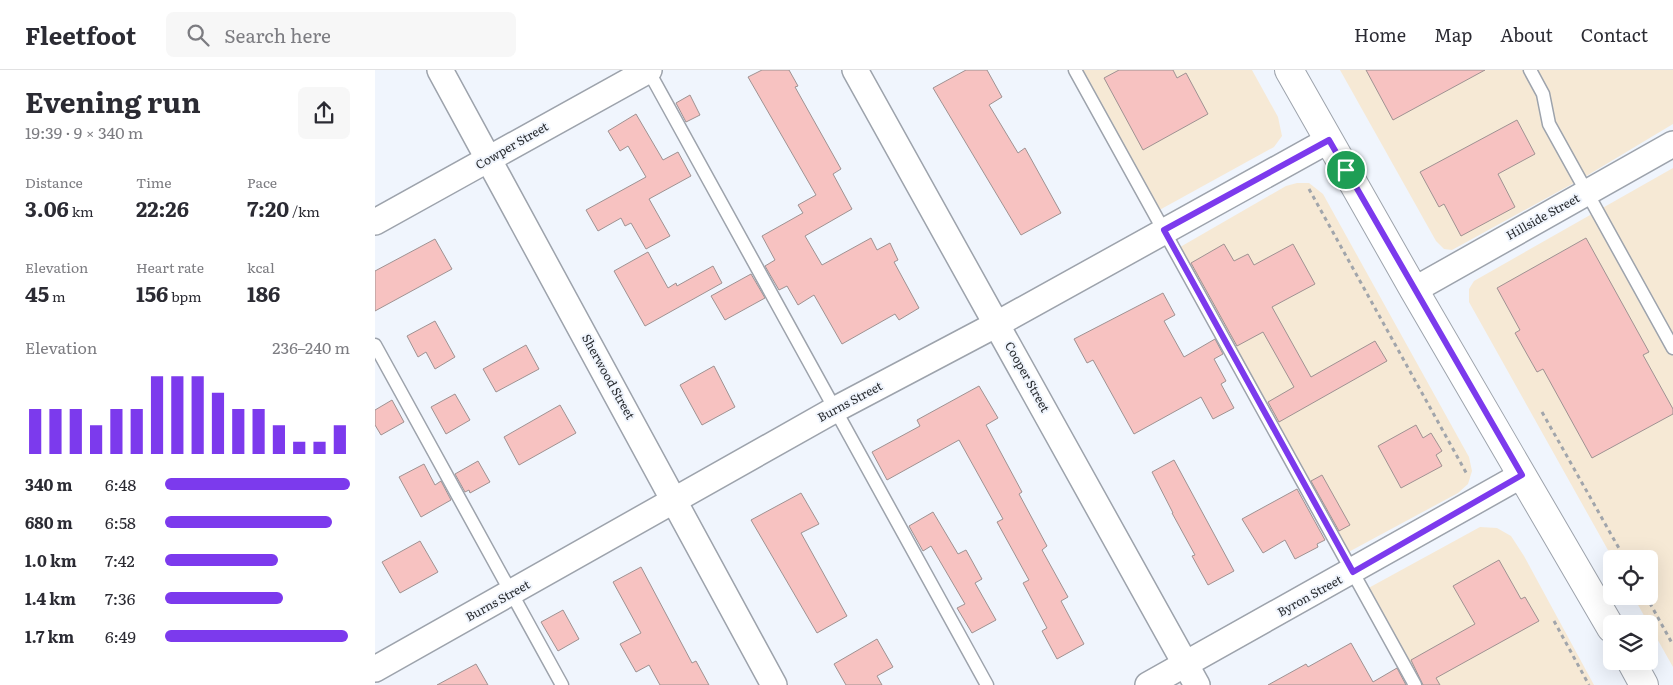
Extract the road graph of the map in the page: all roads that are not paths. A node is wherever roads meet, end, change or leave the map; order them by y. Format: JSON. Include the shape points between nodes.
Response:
{"nodes":[{"id":1,"x":440,"y":70,"type":"edge"},
{"id":2,"x":648,"y":70,"type":"edge"},
{"id":3,"x":855,"y":70,"type":"edge"},
{"id":4,"x":1075,"y":70,"type":"edge"},
{"id":5,"x":1289,"y":70,"type":"edge"},
{"id":6,"x":1530,"y":70,"type":"edge"},
{"id":7,"x":1329,"y":140,"type":"junction"},
{"id":8,"x":1673,"y":144,"type":"edge"},
{"id":9,"x":489,"y":159,"type":"junction"},
{"id":10,"x":1586,"y":192,"type":"junction"},
{"id":11,"x":375,"y":222,"type":"edge"},
{"id":12,"x":1164,"y":230,"type":"junction"},
{"id":13,"x":1414,"y":290,"type":"junction"},
{"id":14,"x":997,"y":324,"type":"junction"},
{"id":15,"x":375,"y":345,"type":"edge"},
{"id":16,"x":1673,"y":348,"type":"edge"},
{"id":17,"x":835,"y":409,"type":"junction"},
{"id":18,"x":1522,"y":475,"type":"junction"},
{"id":19,"x":674,"y":500,"type":"junction"},
{"id":20,"x":1353,"y":572,"type":"junction"},
{"id":21,"x":511,"y":593,"type":"junction"},
{"id":22,"x":1603,"y":615,"type":"edge"},
{"id":23,"x":375,"y":669,"type":"edge"},
{"id":24,"x":1636,"y":670,"type":"edge"},
{"id":25,"x":1191,"y":675,"type":"edge"},
{"id":26,"x":562,"y":685,"type":"edge"},
{"id":27,"x":774,"y":685,"type":"edge"},
{"id":28,"x":987,"y":685,"type":"edge"},
{"id":29,"x":1148,"y":685,"type":"edge"},
{"id":30,"x":1415,"y":685,"type":"edge"},
{"id":31,"x":1643,"y":685,"type":"edge"}],
"edges":[{"from":1,"to":9,"type":"street","name":"Sherwood Street"},
{"from":2,"to":9,"type":"street","name":"Cowper Street"},
{"from":2,"to":17,"type":"lane"},
{"from":3,"to":14,"type":"street","name":"Cooper Street"},
{"from":4,"to":12,"type":"lane"},
{"from":5,"to":7,"type":"main road"},
{"from":6,"to":10,"type":"lane","via":[[1543,94],[1549,124]]},
{"from":7,"to":12,"type":"street","name":"Burns Street"},
{"from":7,"to":13,"type":"main road"},
{"from":8,"to":10,"type":"street","name":"Hillside Street"},
{"from":9,"to":11,"type":"street","name":"Cowper Street"},
{"from":9,"to":19,"type":"street","name":"Sherwood Street"},
{"from":10,"to":13,"type":"street","name":"Hillside Street"},
{"from":10,"to":16,"type":"lane"},
{"from":12,"to":14,"type":"street","name":"Burns Street"},
{"from":12,"to":20,"type":"lane"},
{"from":13,"to":18,"type":"main road"},
{"from":14,"to":17,"type":"street","name":"Burns Street"},
{"from":14,"to":25,"type":"street","name":"Cooper Street"},
{"from":15,"to":21,"type":"lane"},
{"from":17,"to":19,"type":"street","name":"Burns Street"},
{"from":17,"to":28,"type":"lane"},
{"from":18,"to":20,"type":"street","name":"Byron Street"},
{"from":18,"to":22,"type":"main road"},
{"from":19,"to":21,"type":"street","name":"Burns Street"},
{"from":19,"to":27,"type":"street","name":"Sherwood Street"},
{"from":20,"to":25,"type":"street","name":"Byron Street"},
{"from":20,"to":30,"type":"lane"},
{"from":21,"to":23,"type":"street","name":"Burns Street"},
{"from":21,"to":26,"type":"lane"},
{"from":24,"to":31,"type":"main road"},
{"from":25,"to":29,"type":"street","name":"Byron Street"}]}
